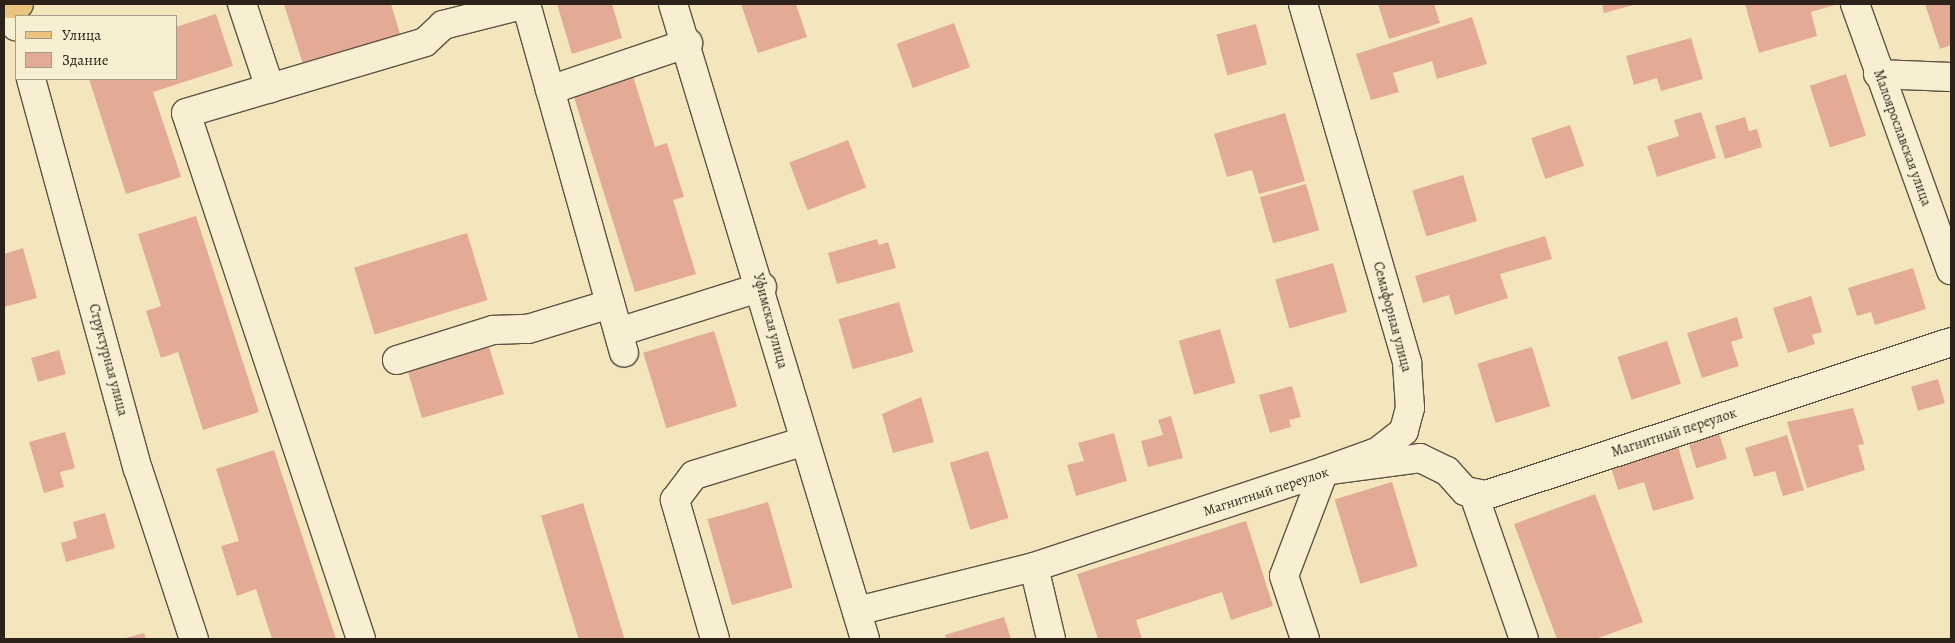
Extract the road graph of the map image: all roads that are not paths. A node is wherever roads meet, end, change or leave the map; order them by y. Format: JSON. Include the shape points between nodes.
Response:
{"nodes":[{"id":1,"x":242,"y":4,"type":"edge"},
{"id":2,"x":673,"y":4,"type":"edge"},
{"id":3,"x":1303,"y":4,"type":"edge"},
{"id":4,"x":1855,"y":4,"type":"edge"},
{"id":5,"x":440,"y":14,"type":"edge"},
{"id":6,"x":688,"y":44,"type":"junction"},
{"id":7,"x":1878,"y":74,"type":"junction"},
{"id":8,"x":1951,"y":77,"type":"edge"},
{"id":9,"x":31,"y":80,"type":"edge"},
{"id":10,"x":270,"y":88,"type":"junction"},
{"id":11,"x":550,"y":90,"type":"junction"},
{"id":12,"x":1951,"y":270,"type":"edge"},
{"id":13,"x":762,"y":287,"type":"junction"},
{"id":14,"x":610,"y":304,"type":"junction"},
{"id":15,"x":1951,"y":342,"type":"edge"},
{"id":16,"x":397,"y":360,"type":"dead end"},
{"id":17,"x":802,"y":442,"type":"junction"},
{"id":18,"x":1324,"y":471,"type":"junction"},
{"id":19,"x":1474,"y":495,"type":"junction"},
{"id":20,"x":1034,"y":568,"type":"junction"},
{"id":21,"x":856,"y":611,"type":"junction"},
{"id":22,"x":194,"y":639,"type":"edge"},
{"id":23,"x":361,"y":639,"type":"edge"},
{"id":24,"x":715,"y":639,"type":"edge"},
{"id":25,"x":865,"y":639,"type":"edge"},
{"id":26,"x":1051,"y":639,"type":"edge"},
{"id":27,"x":1304,"y":639,"type":"edge"},
{"id":28,"x":1524,"y":639,"type":"edge"}],
"edges":[{"from":1,"to":10,"type":"street"},
{"from":2,"to":6,"type":"street","name":"Уфимская улица"},
{"from":3,"to":18,"type":"street","name":"Семафорная улица","via":[[1407,363],[1410,408],[1404,431],[1377,452]]},
{"from":4,"to":7,"type":"street","name":"Малоярославская улица"},
{"from":5,"to":10,"type":"street","via":[[425,42]]},
{"from":5,"to":11,"type":"street","via":[[526,4]]},
{"from":6,"to":11,"type":"street"},
{"from":6,"to":13,"type":"street","name":"Уфимская улица"},
{"from":7,"to":8,"type":"street"},
{"from":7,"to":12,"type":"street","name":"Малоярославская улица"},
{"from":9,"to":22,"type":"street","name":"Структурная улица","via":[[138,470]]},
{"from":10,"to":23,"type":"street","via":[[186,113]]},
{"from":11,"to":14,"type":"street"},
{"from":13,"to":14,"type":"street","via":[[622,342]]},
{"from":13,"to":17,"type":"street","name":"Уфимская улица"},
{"from":14,"to":16,"type":"street","via":[[528,329],[493,330]]},
{"from":15,"to":19,"type":"street","name":"Магнитный переулок","via":[[1486,495]]},
{"from":17,"to":21,"type":"street","name":"Уфимская улица"},
{"from":17,"to":24,"type":"street","via":[[694,475],[675,500]]},
{"from":18,"to":19,"type":"street","name":"Магнитный переулок","via":[[1420,458],[1434,461]]},
{"from":18,"to":20,"type":"street","name":"Магнитный переулок"},
{"from":18,"to":27,"type":"street","via":[[1284,576]]},
{"from":19,"to":28,"type":"street"},
{"from":20,"to":21,"type":"street","name":"Магнитный переулок"},
{"from":20,"to":26,"type":"street"},
{"from":21,"to":25,"type":"street","name":"Уфимская улица"}]}
